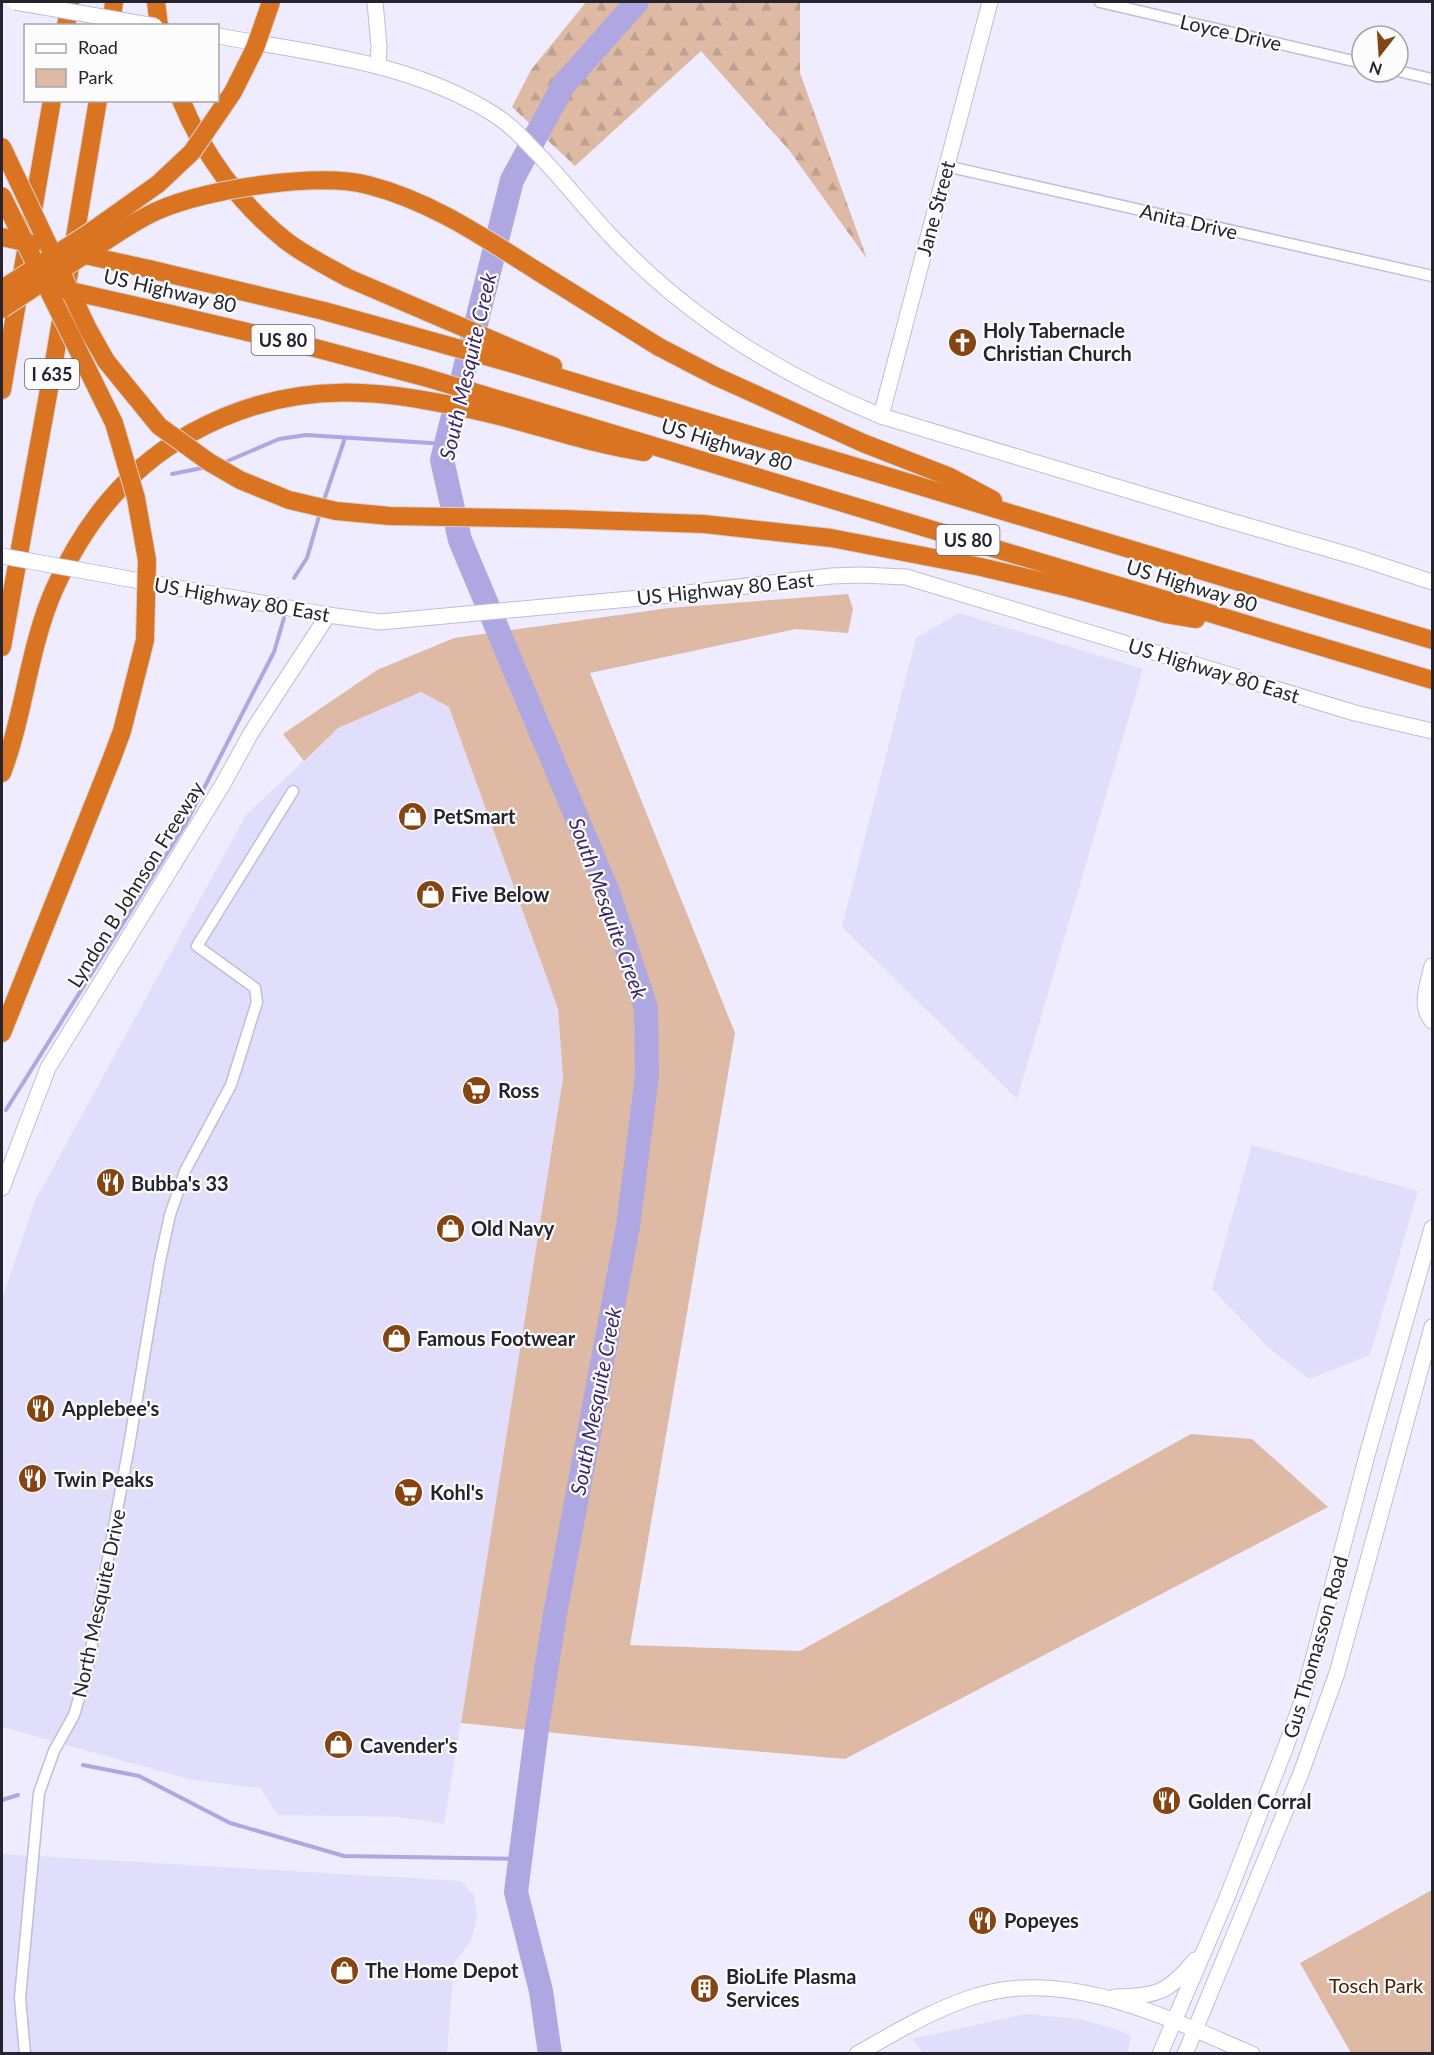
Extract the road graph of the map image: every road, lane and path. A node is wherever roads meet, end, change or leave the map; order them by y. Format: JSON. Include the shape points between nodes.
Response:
{"nodes":[{"id":1,"x":15,"y":2,"type":"edge"},
{"id":2,"x":70,"y":2,"type":"edge"},
{"id":3,"x":114,"y":2,"type":"edge"},
{"id":4,"x":156,"y":2,"type":"edge"},
{"id":5,"x":271,"y":2,"type":"edge"},
{"id":6,"x":375,"y":2,"type":"edge"},
{"id":7,"x":990,"y":2,"type":"edge"},
{"id":8,"x":1100,"y":2,"type":"edge"},
{"id":9,"x":66,"y":24,"type":"edge"},
{"id":10,"x":111,"y":24,"type":"edge"},
{"id":11,"x":145,"y":24,"type":"edge"},
{"id":12,"x":157,"y":24,"type":"edge"},
{"id":13,"x":219,"y":36,"type":"edge"},
{"id":14,"x":1350,"y":60,"type":"edge"},
{"id":15,"x":378,"y":66,"type":"junction"},
{"id":16,"x":1410,"y":74,"type":"edge"},
{"id":17,"x":1432,"y":80,"type":"edge"},
{"id":18,"x":52,"y":102,"type":"edge"},
{"id":19,"x":98,"y":102,"type":"edge"},
{"id":20,"x":182,"y":102,"type":"edge"},
{"id":21,"x":2,"y":147,"type":"edge"},
{"id":22,"x":946,"y":166,"type":"junction"},
{"id":23,"x":2,"y":196,"type":"edge"},
{"id":24,"x":2,"y":237,"type":"edge"},
{"id":25,"x":2,"y":275,"type":"edge"},
{"id":26,"x":1432,"y":276,"type":"edge"},
{"id":27,"x":2,"y":289,"type":"edge"},
{"id":28,"x":2,"y":309,"type":"edge"},
{"id":29,"x":516,"y":357,"type":"junction"},
{"id":30,"x":2,"y":390,"type":"edge"},
{"id":31,"x":500,"y":408,"type":"junction"},
{"id":32,"x":881,"y":416,"type":"junction"},
{"id":33,"x":1030,"y":519,"type":"junction"},
{"id":34,"x":2,"y":556,"type":"edge"},
{"id":35,"x":1432,"y":582,"type":"edge"},
{"id":36,"x":328,"y":615,"type":"junction"},
{"id":37,"x":1256,"y":627,"type":"junction"},
{"id":38,"x":1432,"y":640,"type":"edge"},
{"id":39,"x":2,"y":647,"type":"edge"},
{"id":40,"x":1432,"y":680,"type":"edge"},
{"id":41,"x":1432,"y":731,"type":"edge"},
{"id":42,"x":2,"y":774,"type":"edge"},
{"id":43,"x":293,"y":791,"type":"dead end"},
{"id":44,"x":1432,"y":966,"type":"edge"},
{"id":45,"x":1432,"y":1020,"type":"edge"},
{"id":46,"x":2,"y":1032,"type":"edge"},
{"id":47,"x":2,"y":1188,"type":"edge"},
{"id":48,"x":1432,"y":1228,"type":"edge"},
{"id":49,"x":1429,"y":1253,"type":"edge"},
{"id":50,"x":1426,"y":1275,"type":"edge"},
{"id":51,"x":1432,"y":1327,"type":"edge"},
{"id":52,"x":1312,"y":1666,"type":"junction"},
{"id":53,"x":1337,"y":1673,"type":"junction"},
{"id":54,"x":1251,"y":1838,"type":"junction"},
{"id":55,"x":1272,"y":1845,"type":"junction"},
{"id":56,"x":1207,"y":1945,"type":"junction"},
{"id":57,"x":1106,"y":1997,"type":"junction"},
{"id":58,"x":1174,"y":2022,"type":"junction"},
{"id":59,"x":1195,"y":2030,"type":"junction"},
{"id":60,"x":25,"y":2054,"type":"edge"},
{"id":61,"x":857,"y":2054,"type":"edge"},
{"id":62,"x":1160,"y":2054,"type":"edge"},
{"id":63,"x":1185,"y":2054,"type":"edge"},
{"id":64,"x":1252,"y":2054,"type":"edge"}],
"edges":[{"from":1,"to":11,"type":"main road","bridge":true},
{"from":2,"to":9,"type":"highway"},
{"from":3,"to":10,"type":"highway"},
{"from":4,"to":12,"type":"highway"},
{"from":5,"to":27,"type":"highway","bridge":true,"via":[[255,48],[233,92],[192,152],[158,184]]},
{"from":6,"to":15,"type":"main road"},
{"from":7,"to":22,"type":"main road","name":"Jane Street"},
{"from":8,"to":14,"type":"street","name":"Loyce Drive"},
{"from":13,"to":15,"type":"main road"},
{"from":15,"to":32,"type":"main road","via":[[423,80],[497,116],[565,182],[636,262],[694,312],[784,371]]},
{"from":16,"to":17,"type":"street"},
{"from":18,"to":30,"type":"highway","number":"I 635"},
{"from":19,"to":39,"type":"highway","number":"I 635"},
{"from":20,"to":29,"type":"highway","via":[[217,167],[260,218],[286,240],[348,278]]},
{"from":21,"to":37,"type":"highway","bridge":true,"via":[[106,362],[159,426],[240,480],[288,500],[390,516],[633,520],[831,538],[981,567],[1166,614]]},
{"from":22,"to":26,"type":"street","name":"Anita Drive"},
{"from":22,"to":32,"type":"main road","name":"Jane Street"},
{"from":23,"to":46,"type":"highway","bridge":true,"via":[[114,423],[136,498],[147,560],[145,640],[125,720]]},
{"from":24,"to":29,"type":"highway","name":"US Highway 80","number":"US 80","bridge":true},
{"from":25,"to":31,"type":"highway","name":"US Highway 80","number":"US 80","bridge":true,"via":[[424,377]]},
{"from":28,"to":33,"type":"highway","bridge":true,"via":[[158,210],[209,194],[284,182],[329,180],[367,184],[411,198],[451,217],[659,347],[715,376],[853,439],[950,477]]},
{"from":29,"to":33,"type":"highway","name":"US Highway 80","number":"US 80","via":[[609,392]]},
{"from":31,"to":37,"type":"highway","name":"US Highway 80","number":"US 80","via":[[616,448],[704,462]]},
{"from":31,"to":42,"type":"highway","via":[[367,392],[288,396],[219,417],[144,464],[90,524],[52,593]]},
{"from":32,"to":35,"type":"main road"},
{"from":33,"to":38,"type":"highway","name":"US Highway 80","number":"US 80"},
{"from":34,"to":36,"type":"main road","name":"US Highway 80 East","bridge":true},
{"from":36,"to":41,"type":"main road","name":"US Highway 80 East","via":[[381,622],[415,620],[831,576],[906,577],[1355,713]]},
{"from":36,"to":47,"type":"main road","name":"Lyndon B Johnson Freeway","via":[[251,733],[48,1068]]},
{"from":37,"to":40,"type":"highway","name":"US Highway 80","number":"US 80"},
{"from":43,"to":60,"type":"street","name":"North Mesquite Drive","via":[[197,946],[255,988],[257,1002],[231,1085],[185,1171],[170,1215],[90,1661],[74,1715],[54,1751],[39,1793],[20,1998]]},
{"from":44,"to":45,"type":"main road","via":[[1425,995]]},
{"from":48,"to":49,"type":"main road","name":"Gus Thomasson Road"},
{"from":49,"to":50,"type":"main road","name":"Gus Thomasson Road"},
{"from":50,"to":52,"type":"main road","name":"Gus Thomasson Road","via":[[1369,1448]]},
{"from":51,"to":53,"type":"main road","name":"Gus Thomasson Road"},
{"from":52,"to":53,"type":"main road"},
{"from":52,"to":54,"type":"main road","name":"Gus Thomasson Road"},
{"from":53,"to":55,"type":"main road","name":"Gus Thomasson Road"},
{"from":54,"to":55,"type":"main road"},
{"from":54,"to":56,"type":"main road","name":"Gus Thomasson Road"},
{"from":55,"to":59,"type":"main road","name":"Gus Thomasson Road"},
{"from":56,"to":57,"type":"main road","via":[[1170,1985],[1145,1996]]},
{"from":56,"to":58,"type":"main road","name":"Gus Thomasson Road"},
{"from":57,"to":58,"type":"main road"},
{"from":57,"to":61,"type":"main road","via":[[1015,1987],[934,2011]]},
{"from":58,"to":59,"type":"main road"},
{"from":58,"to":62,"type":"main road","name":"Gus Thomasson Road"},
{"from":59,"to":63,"type":"main road","name":"Gus Thomasson Road"},
{"from":59,"to":64,"type":"main road"}]}
